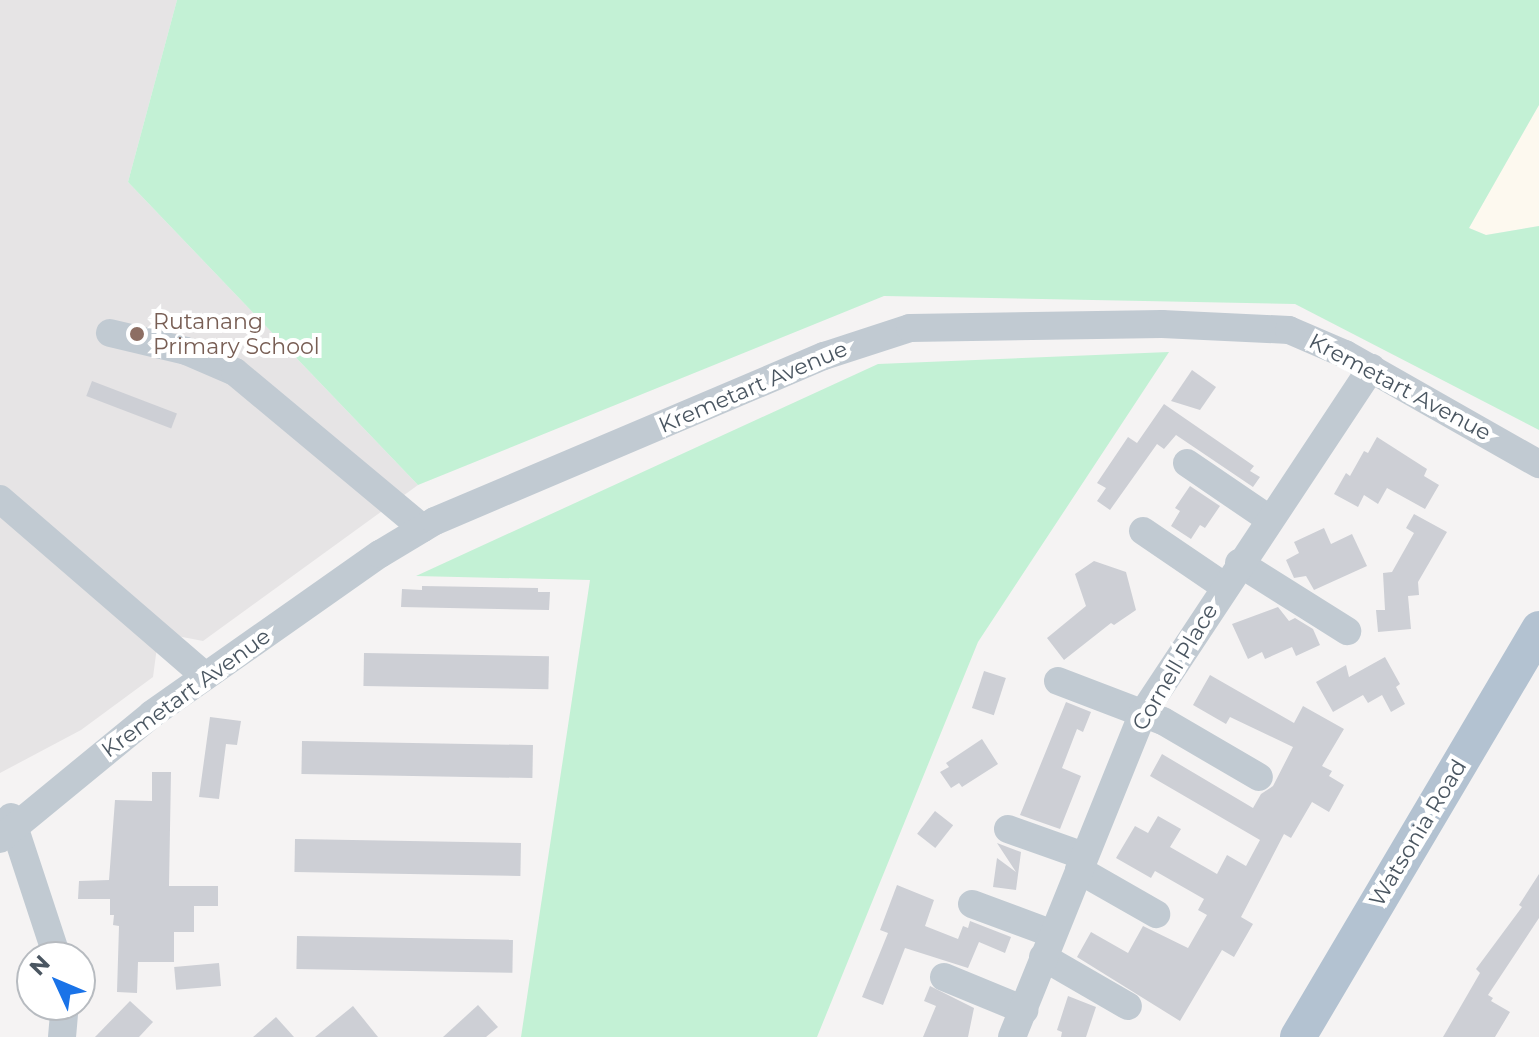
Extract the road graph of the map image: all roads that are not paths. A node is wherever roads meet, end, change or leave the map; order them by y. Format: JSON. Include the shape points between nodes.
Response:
{"nodes":[{"id":1,"x":110,"y":333,"type":"dead end"},
{"id":2,"x":1371,"y":368,"type":"junction"},
{"id":3,"x":1187,"y":463,"type":"dead end"},
{"id":4,"x":1539,"y":464,"type":"edge"},
{"id":5,"x":0,"y":499,"type":"edge"},
{"id":6,"x":1269,"y":519,"type":"junction"},
{"id":7,"x":422,"y":528,"type":"junction"},
{"id":8,"x":1143,"y":531,"type":"dead end"},
{"id":9,"x":1231,"y":575,"type":"junction"},
{"id":10,"x":1539,"y":629,"type":"edge"},
{"id":11,"x":1347,"y":631,"type":"dead end"},
{"id":12,"x":205,"y":676,"type":"junction"},
{"id":13,"x":1058,"y":681,"type":"dead end"},
{"id":14,"x":1143,"y":713,"type":"junction"},
{"id":15,"x":1259,"y":777,"type":"dead end"},
{"id":16,"x":7,"y":826,"type":"edge"},
{"id":17,"x":1008,"y":829,"type":"dead end"},
{"id":18,"x":1081,"y":863,"type":"junction"},
{"id":19,"x":972,"y":904,"type":"dead end"},
{"id":20,"x":1156,"y":914,"type":"dead end"},
{"id":21,"x":51,"y":941,"type":"edge"},
{"id":22,"x":1048,"y":946,"type":"junction"},
{"id":23,"x":944,"y":977,"type":"dead end"},
{"id":24,"x":1128,"y":1006,"type":"dead end"},
{"id":25,"x":1024,"y":1010,"type":"junction"},
{"id":26,"x":1012,"y":1037,"type":"edge"},
{"id":27,"x":1298,"y":1037,"type":"edge"}],
"edges":[{"from":1,"to":7,"type":"street","via":[[186,351],[235,372]]},
{"from":2,"to":4,"type":"street","name":"Kremetart Avenue"},
{"from":2,"to":6,"type":"street","name":"Cornell Place"},
{"from":2,"to":7,"type":"street","name":"Kremetart Avenue","via":[[1289,330],[1261,327],[910,328],[824,356]]},
{"from":3,"to":6,"type":"street"},
{"from":5,"to":12,"type":"street"},
{"from":6,"to":9,"type":"street","name":"Cornell Place"},
{"from":7,"to":12,"type":"street","name":"Kremetart Avenue"},
{"from":8,"to":9,"type":"street"},
{"from":9,"to":11,"type":"street"},
{"from":9,"to":14,"type":"street","name":"Cornell Place"},
{"from":10,"to":27,"type":"main road","name":"Watsonia Road"},
{"from":12,"to":16,"type":"street","name":"Kremetart Avenue"},
{"from":13,"to":14,"type":"street"},
{"from":14,"to":15,"type":"street"},
{"from":14,"to":18,"type":"street","name":"Cornell Place"},
{"from":16,"to":21,"type":"street"},
{"from":17,"to":18,"type":"street"},
{"from":18,"to":20,"type":"street"},
{"from":18,"to":22,"type":"street","name":"Cornell Place"},
{"from":19,"to":22,"type":"street"},
{"from":22,"to":24,"type":"street"},
{"from":22,"to":25,"type":"street","name":"Cornell Place"},
{"from":23,"to":25,"type":"street"},
{"from":25,"to":26,"type":"street","name":"Cornell Place"}]}
